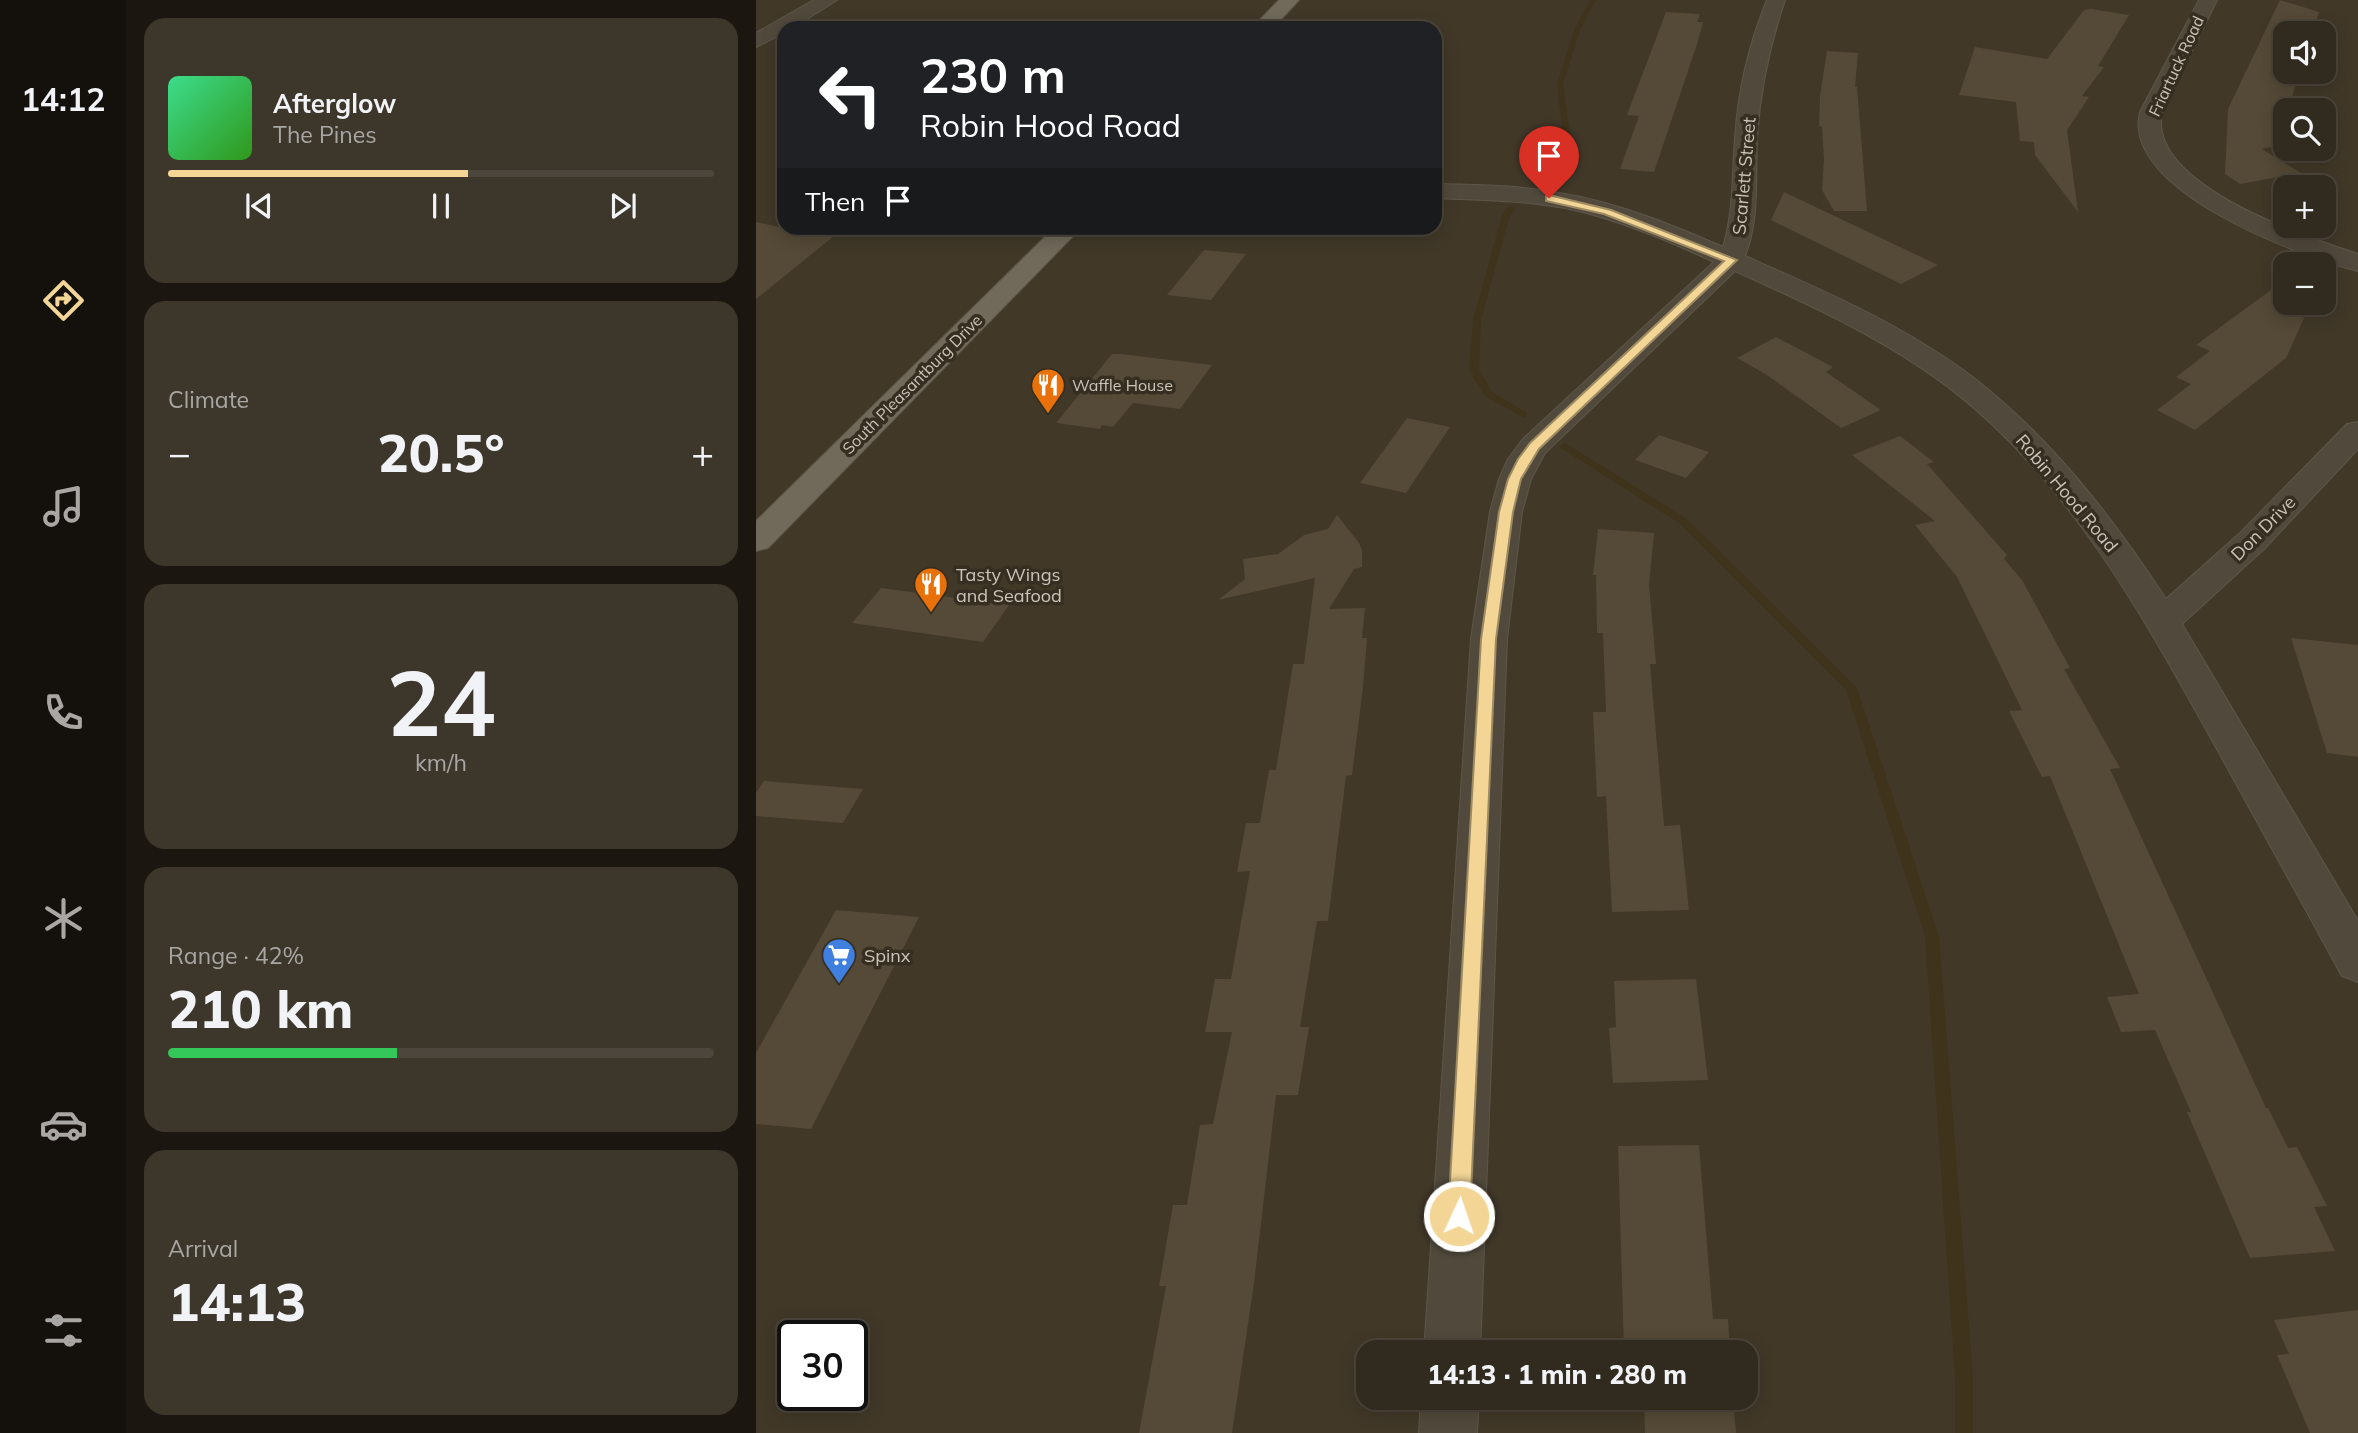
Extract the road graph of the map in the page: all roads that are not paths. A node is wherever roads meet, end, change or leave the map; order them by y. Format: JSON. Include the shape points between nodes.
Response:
{"nodes":[{"id":1,"x":828,"y":0,"type":"edge"},
{"id":2,"x":1290,"y":0,"type":"edge"},
{"id":3,"x":1776,"y":0,"type":"edge"},
{"id":4,"x":2208,"y":0,"type":"edge"},
{"id":5,"x":791,"y":21,"type":"edge"},
{"id":6,"x":1269,"y":21,"type":"edge"},
{"id":7,"x":777,"y":29,"type":"edge"},
{"id":8,"x":756,"y":41,"type":"edge"},
{"id":9,"x":1442,"y":191,"type":"edge"},
{"id":10,"x":1061,"y":235,"type":"edge"},
{"id":11,"x":1731,"y":260,"type":"junction"},
{"id":12,"x":2358,"y":263,"type":"edge"},
{"id":13,"x":2358,"y":431,"type":"edge"},
{"id":14,"x":756,"y":540,"type":"edge"},
{"id":15,"x":2164,"y":620,"type":"junction"},
{"id":16,"x":2358,"y":962,"type":"edge"},
{"id":17,"x":1453,"y":1340,"type":"edge"},
{"id":18,"x":1449,"y":1410,"type":"edge"},
{"id":19,"x":1448,"y":1433,"type":"edge"}],
"edges":[{"from":1,"to":5,"type":"street"},
{"from":2,"to":6,"type":"main road"},
{"from":3,"to":11,"type":"street","name":"Scarlett Street","via":[[1751,90],[1741,239]]},
{"from":4,"to":12,"type":"street","name":"Friartuck Road","via":[[2150,117],[2156,148],[2181,178],[2228,210],[2289,239]]},
{"from":7,"to":8,"type":"street"},
{"from":9,"to":11,"type":"street","name":"Robin Hood Road","via":[[1576,203]]},
{"from":10,"to":14,"type":"main road","name":"South Pleasantburg Drive"},
{"from":11,"to":15,"type":"street","name":"Robin Hood Road","via":[[1904,346],[1985,402],[2076,498]]},
{"from":11,"to":17,"type":"street","name":"Scarlett Street","via":[[1534,446],[1515,479],[1506,512],[1489,639]]},
{"from":13,"to":15,"type":"street","name":"Don Drive","via":[[2252,541]]},
{"from":15,"to":16,"type":"street","name":"Robin Hood Road"},
{"from":18,"to":19,"type":"street"}]}
